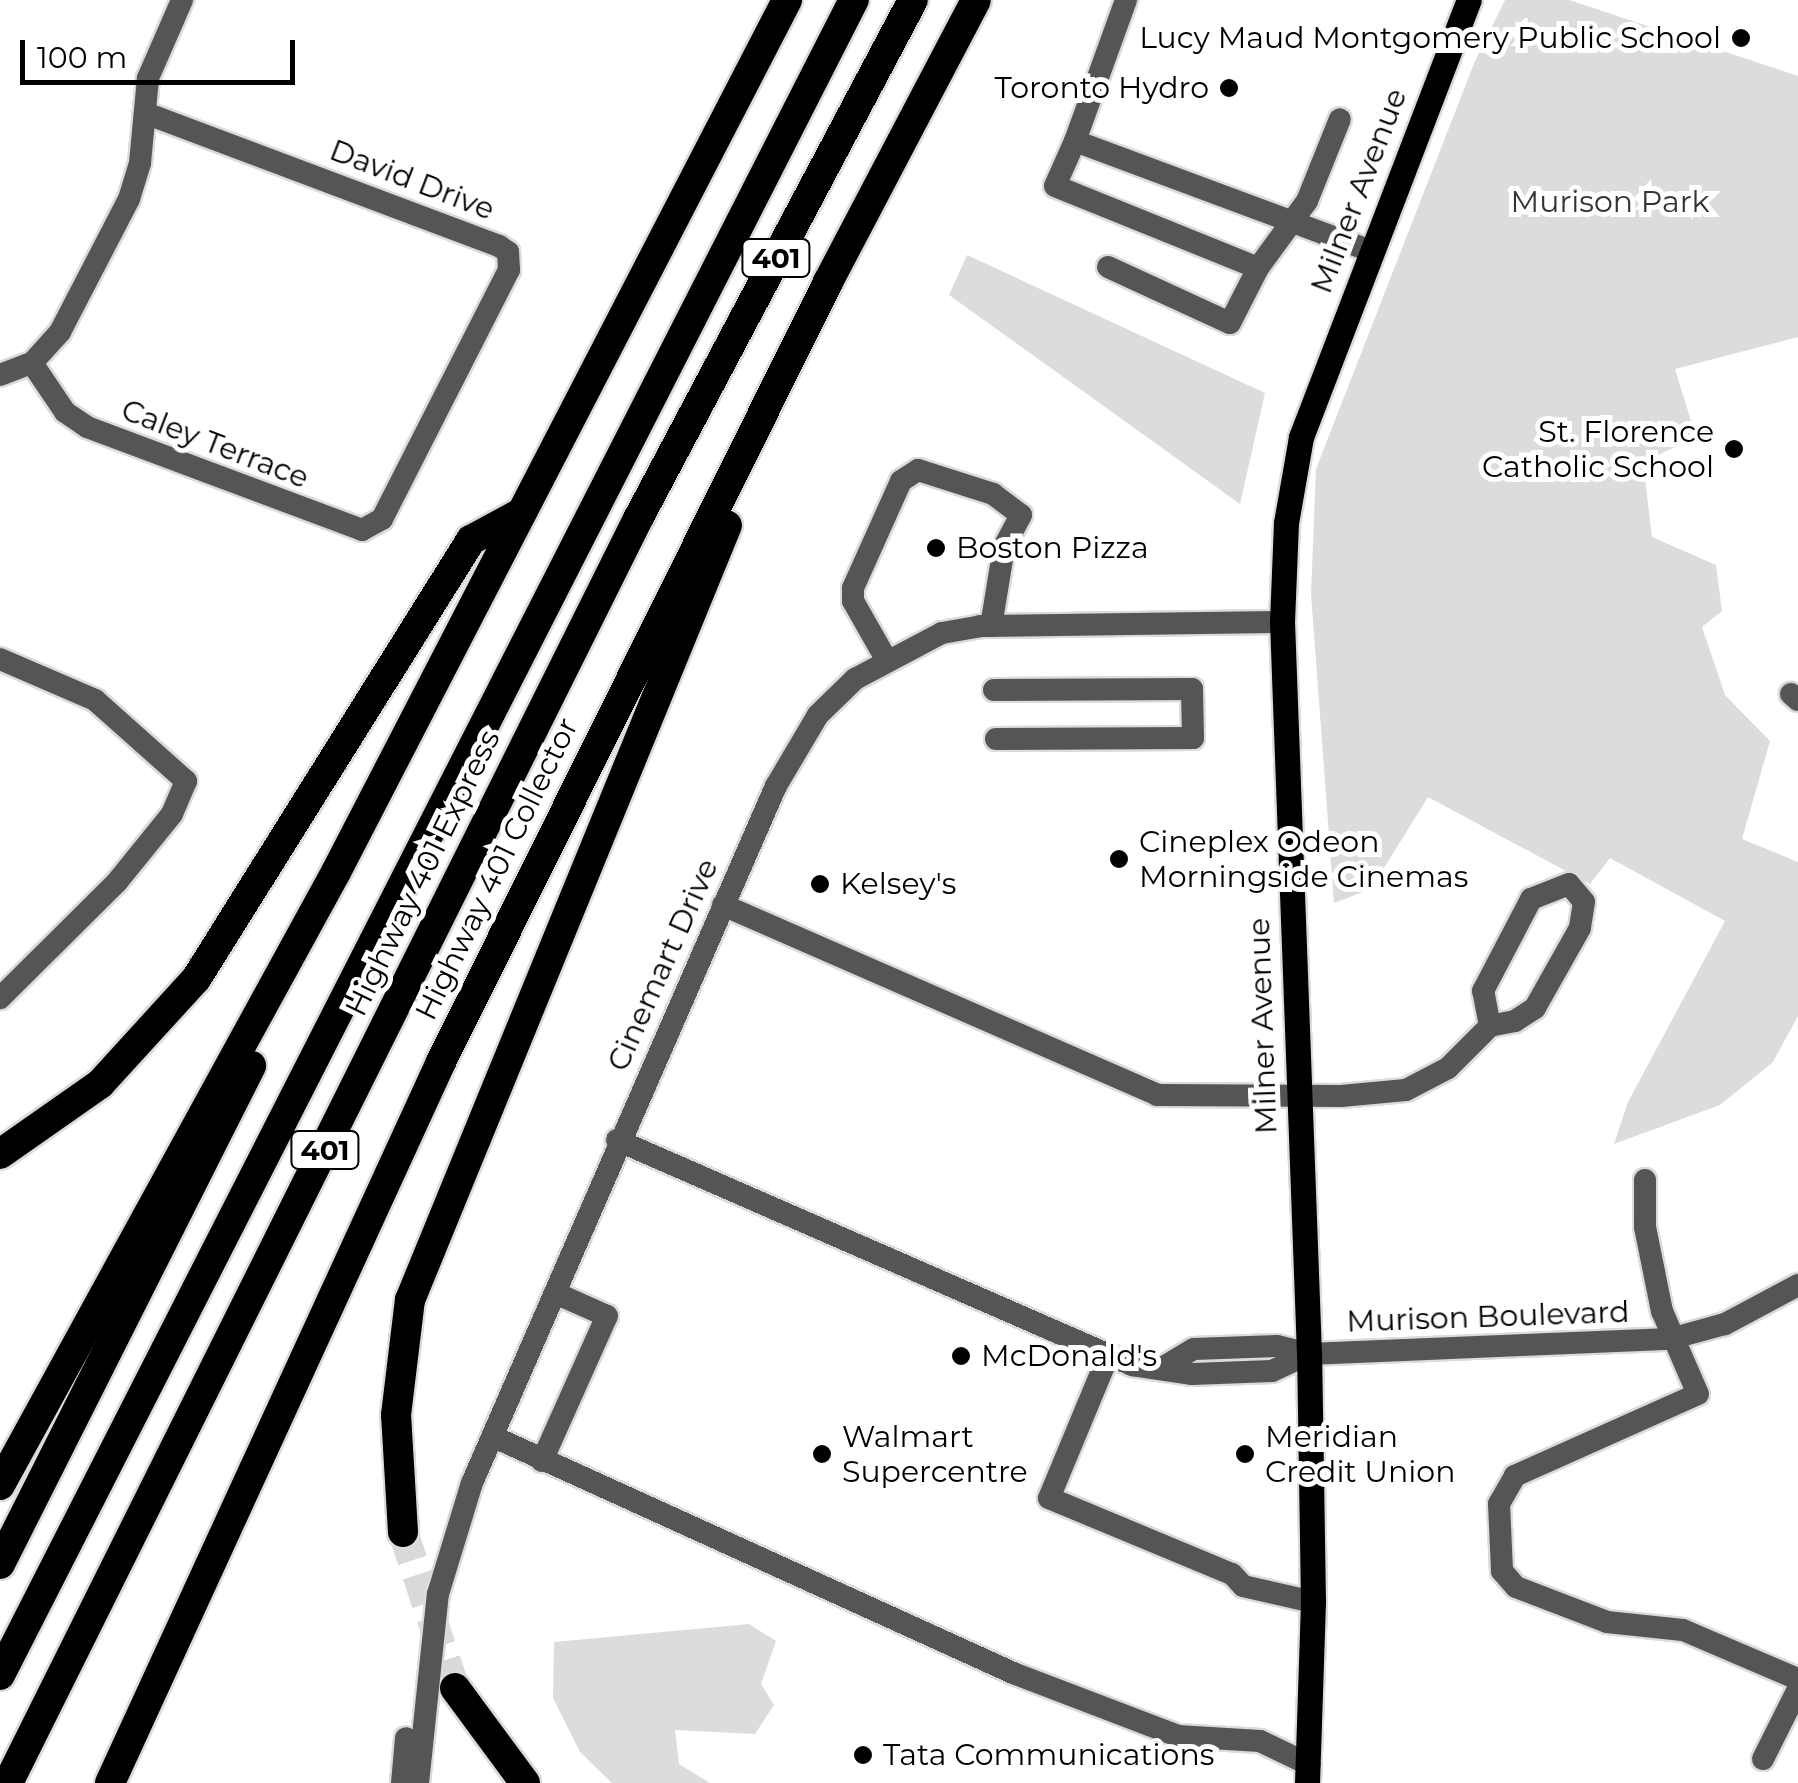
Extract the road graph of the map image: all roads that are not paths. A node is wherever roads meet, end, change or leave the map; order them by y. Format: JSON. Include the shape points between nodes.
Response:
{"nodes":[{"id":1,"x":182,"y":0,"type":"edge"},
{"id":2,"x":787,"y":0,"type":"edge"},
{"id":3,"x":854,"y":0,"type":"edge"},
{"id":4,"x":912,"y":0,"type":"edge"},
{"id":5,"x":976,"y":0,"type":"edge"},
{"id":6,"x":1126,"y":0,"type":"edge"},
{"id":7,"x":1469,"y":0,"type":"edge"},
{"id":8,"x":145,"y":113,"type":"junction"},
{"id":9,"x":1340,"y":119,"type":"dead end"},
{"id":10,"x":1075,"y":142,"type":"junction"},
{"id":11,"x":1289,"y":218,"type":"junction"},
{"id":12,"x":1371,"y":251,"type":"junction"},
{"id":13,"x":1108,"y":267,"type":"dead end"},
{"id":14,"x":1258,"y":268,"type":"junction"},
{"id":15,"x":828,"y":282,"type":"junction"},
{"id":16,"x":32,"y":363,"type":"junction"},
{"id":17,"x":0,"y":375,"type":"edge"},
{"id":18,"x":392,"y":501,"type":"joint"},
{"id":19,"x":522,"y":513,"type":"junction"},
{"id":20,"x":1282,"y":622,"type":"junction"},
{"id":21,"x":991,"y":626,"type":"junction"},
{"id":22,"x":886,"y":659,"type":"junction"},
{"id":23,"x":7,"y":662,"type":"edge"},
{"id":24,"x":0,"y":684,"type":"edge"},
{"id":25,"x":994,"y":690,"type":"dead end"},
{"id":26,"x":996,"y":740,"type":"dead end"},
{"id":27,"x":336,"y":872,"type":"junction"},
{"id":28,"x":722,"y":906,"type":"junction"},
{"id":29,"x":0,"y":998,"type":"edge"},
{"id":30,"x":1490,"y":1026,"type":"junction"},
{"id":31,"x":1298,"y":1096,"type":"junction"},
{"id":32,"x":617,"y":1140,"type":"junction"},
{"id":33,"x":0,"y":1154,"type":"edge"},
{"id":34,"x":1644,"y":1180,"type":"dead end"},
{"id":35,"x":1798,"y":1285,"type":"edge"},
{"id":36,"x":555,"y":1294,"type":"junction"},
{"id":37,"x":1670,"y":1340,"type":"junction"},
{"id":38,"x":1109,"y":1354,"type":"junction"},
{"id":39,"x":1309,"y":1354,"type":"junction"},
{"id":40,"x":494,"y":1438,"type":"junction"},
{"id":41,"x":542,"y":1461,"type":"junction"},
{"id":42,"x":0,"y":1485,"type":"edge"},
{"id":43,"x":403,"y":1532,"type":"tunnel mouth"},
{"id":44,"x":0,"y":1564,"type":"edge"},
{"id":45,"x":1313,"y":1602,"type":"junction"},
{"id":46,"x":0,"y":1675,"type":"edge"},
{"id":47,"x":1798,"y":1679,"type":"edge"},
{"id":48,"x":455,"y":1688,"type":"tunnel mouth"},
{"id":49,"x":1798,"y":1688,"type":"edge"},
{"id":50,"x":423,"y":1709,"type":"junction"},
{"id":51,"x":1764,"y":1759,"type":"dead end"},
{"id":52,"x":1308,"y":1774,"type":"edge"},
{"id":53,"x":8,"y":1783,"type":"edge"},
{"id":54,"x":110,"y":1783,"type":"edge"},
{"id":55,"x":402,"y":1783,"type":"edge"},
{"id":56,"x":418,"y":1783,"type":"edge"},
{"id":57,"x":525,"y":1783,"type":"edge"}],
"edges":[{"from":1,"to":8,"type":"street","via":[[153,60]]},
{"from":2,"to":19,"type":"highway"},
{"from":3,"to":46,"type":"highway","name":"Highway 401 Express","number":"401"},
{"from":4,"to":53,"type":"highway","name":"Highway 401 Express","number":"401","via":[[639,517]]},
{"from":5,"to":15,"type":"highway","name":"Highway 401 Collector","number":"401"},
{"from":6,"to":10,"type":"street"},
{"from":7,"to":12,"type":"main road","name":"Milner Avenue"},
{"from":8,"to":16,"type":"street","via":[[129,199],[60,332]]},
{"from":8,"to":18,"type":"street","name":"David Drive","via":[[508,252],[510,270]]},
{"from":9,"to":11,"type":"street","via":[[1306,201]]},
{"from":10,"to":11,"type":"street"},
{"from":10,"to":14,"type":"street","via":[[1054,186]]},
{"from":11,"to":12,"type":"street"},
{"from":11,"to":14,"type":"street"},
{"from":12,"to":20,"type":"main road","name":"Milner Avenue","via":[[1301,437],[1286,523]]},
{"from":13,"to":14,"type":"street","via":[[1230,323]]},
{"from":15,"to":43,"type":"highway","via":[[410,1300],[396,1415]]},
{"from":15,"to":54,"type":"highway","name":"Highway 401 Collector","number":"401","via":[[441,1062]]},
{"from":16,"to":17,"type":"street"},
{"from":16,"to":18,"type":"street","name":"Caley Terrace","via":[[66,412],[87,428],[354,529],[372,527]]},
{"from":19,"to":27,"type":"highway"},
{"from":19,"to":33,"type":"highway","via":[[471,540],[196,980],[100,1084]]},
{"from":20,"to":21,"type":"street","name":"Cinemart Drive"},
{"from":20,"to":31,"type":"main road","name":"Milner Avenue"},
{"from":21,"to":22,"type":"street","name":"Cinemart Drive","via":[[942,633]]},
{"from":21,"to":22,"type":"street","via":[[1004,547],[1020,514],[992,494],[918,470],[901,481],[853,588],[853,601]]},
{"from":22,"to":28,"type":"street","name":"Cinemart Drive","via":[[818,714],[793,748]]},
{"from":23,"to":24,"type":"street"},
{"from":23,"to":29,"type":"street","via":[[94,700],[186,781],[172,814],[106,894]]},
{"from":25,"to":26,"type":"street","via":[[1192,689],[1193,738]]},
{"from":27,"to":42,"type":"highway"},
{"from":27,"to":44,"type":"highway","via":[[328,916]]},
{"from":28,"to":31,"type":"street","via":[[1158,1095]]},
{"from":28,"to":32,"type":"street","name":"Cinemart Drive"},
{"from":30,"to":30,"type":"street","via":[[1483,991],[1531,899],[1569,884],[1584,902],[1580,928],[1534,1008]]},
{"from":30,"to":31,"type":"street","via":[[1448,1068],[1406,1090]]},
{"from":31,"to":39,"type":"main road","name":"Milner Avenue"},
{"from":32,"to":36,"type":"street","name":"Cinemart Drive"},
{"from":32,"to":38,"type":"street","name":"Murison Boulevard"},
{"from":34,"to":37,"type":"street","via":[[1646,1227]]},
{"from":35,"to":37,"type":"street","name":"Murison Boulevard","via":[[1725,1324]]},
{"from":36,"to":40,"type":"street","name":"Cinemart Drive"},
{"from":36,"to":41,"type":"street","via":[[607,1316]]},
{"from":37,"to":39,"type":"street","name":"Murison Boulevard"},
{"from":37,"to":47,"type":"street","name":"Murison Boulevard","via":[[1698,1394],[1515,1476],[1500,1504],[1502,1571],[1516,1587],[1606,1622],[1683,1630]]},
{"from":38,"to":39,"type":"street","name":"Murison Boulevard","via":[[1192,1374],[1272,1371]]},
{"from":38,"to":45,"type":"street","via":[[1049,1498],[1232,1574],[1243,1586]]},
{"from":39,"to":45,"type":"main road","name":"Milner Avenue"},
{"from":40,"to":41,"type":"street"},
{"from":40,"to":50,"type":"street","name":"Cinemart Drive","via":[[446,1564]]},
{"from":41,"to":52,"type":"street","via":[[1013,1673],[1178,1736],[1248,1738]]},
{"from":45,"to":52,"type":"main road","name":"Milner Avenue"},
{"from":48,"to":57,"type":"highway"},
{"from":49,"to":51,"type":"street"},
{"from":50,"to":55,"type":"street","name":"Cinemart Drive","via":[[405,1740]]},
{"from":50,"to":56,"type":"street","name":"Cinemart Drive"}]}
